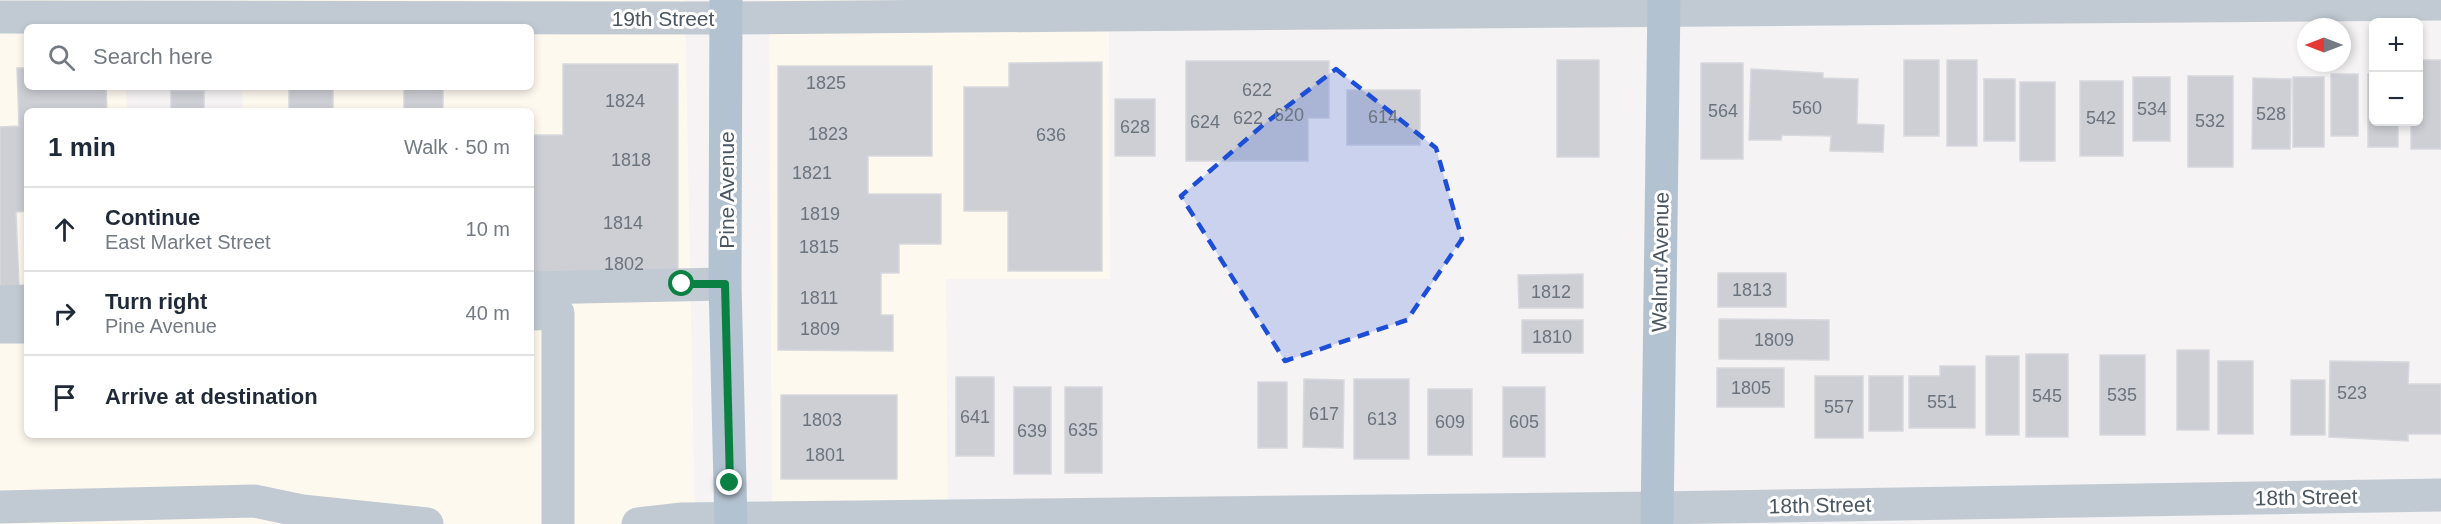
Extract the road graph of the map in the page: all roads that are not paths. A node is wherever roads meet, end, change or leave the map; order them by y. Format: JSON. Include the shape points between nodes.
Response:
{"nodes":[{"id":1,"x":2441,"y":4,"type":"edge"},
{"id":2,"x":1664,"y":5,"type":"edge"},
{"id":3,"x":1454,"y":6,"type":"edge"},
{"id":4,"x":1560,"y":6,"type":"edge"},
{"id":5,"x":726,"y":9,"type":"edge"},
{"id":6,"x":0,"y":17,"type":"edge"},
{"id":7,"x":725,"y":284,"type":"junction"},
{"id":8,"x":534,"y":288,"type":"edge"},
{"id":9,"x":24,"y":301,"type":"edge"},
{"id":10,"x":0,"y":302,"type":"edge"},
{"id":11,"x":534,"y":314,"type":"edge"},
{"id":12,"x":0,"y":327,"type":"edge"},
{"id":13,"x":24,"y":327,"type":"edge"},
{"id":14,"x":2441,"y":495,"type":"edge"},
{"id":15,"x":0,"y":507,"type":"edge"},
{"id":16,"x":254,"y":512,"type":"edge"},
{"id":17,"x":1657,"y":516,"type":"edge"},
{"id":18,"x":1127,"y":518,"type":"edge"},
{"id":19,"x":840,"y":520,"type":"edge"},
{"id":20,"x":731,"y":522,"type":"edge"},
{"id":21,"x":428,"y":524,"type":"edge"},
{"id":22,"x":558,"y":524,"type":"edge"},
{"id":23,"x":638,"y":524,"type":"edge"}],
"edges":[{"from":1,"to":2,"type":"street","name":"19th Street"},
{"from":2,"to":4,"type":"street","name":"19th Street"},
{"from":2,"to":17,"type":"main road","name":"Walnut Avenue"},
{"from":3,"to":4,"type":"street","name":"19th Street"},
{"from":3,"to":5,"type":"street","name":"19th Street"},
{"from":5,"to":6,"type":"street","name":"19th Street"},
{"from":5,"to":7,"type":"main road","name":"Pine Avenue"},
{"from":7,"to":8,"type":"street"},
{"from":7,"to":20,"type":"main road","name":"Pine Avenue"},
{"from":9,"to":10,"type":"street"},
{"from":11,"to":22,"type":"street","via":[[558,313]]},
{"from":12,"to":13,"type":"street"},
{"from":14,"to":17,"type":"street","name":"18th Street"},
{"from":15,"to":16,"type":"street"},
{"from":16,"to":21,"type":"street","via":[[302,511]]},
{"from":17,"to":18,"type":"street","name":"18th Street"},
{"from":18,"to":19,"type":"street","name":"18th Street"},
{"from":19,"to":20,"type":"street","name":"18th Street"},
{"from":20,"to":23,"type":"street","name":"18th Street","via":[[682,519]]}]}
